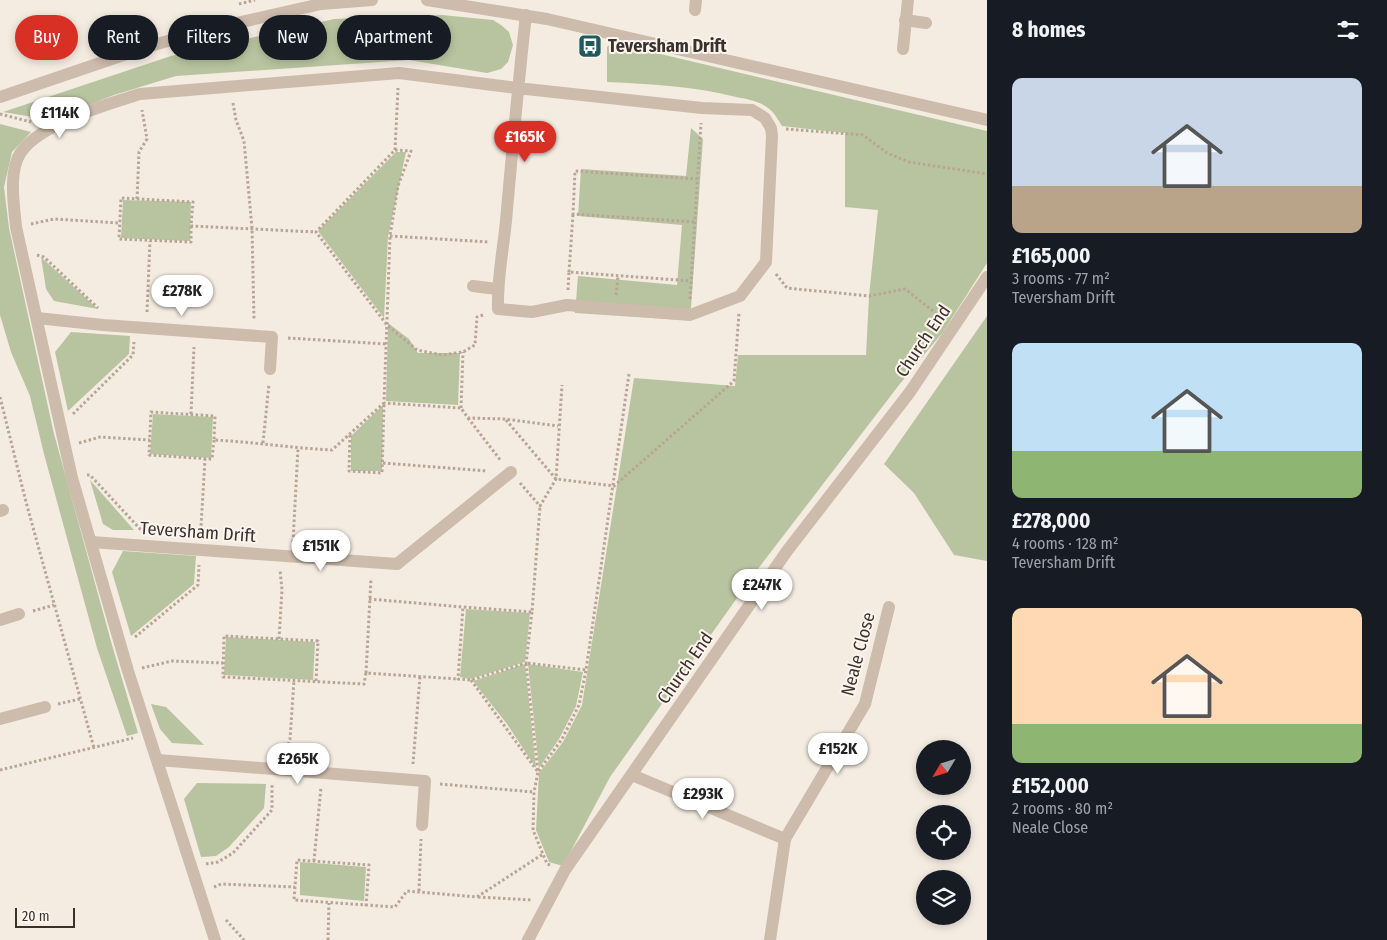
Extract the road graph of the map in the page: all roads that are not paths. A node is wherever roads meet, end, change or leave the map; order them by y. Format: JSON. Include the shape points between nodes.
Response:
{"nodes":[{"id":1,"x":372,"y":0,"type":"edge"},
{"id":2,"x":427,"y":0,"type":"edge"},
{"id":3,"x":908,"y":0,"type":"edge"},
{"id":4,"x":320,"y":2,"type":"edge"},
{"id":5,"x":526,"y":15,"type":"junction"},
{"id":6,"x":905,"y":20,"type":"junction"},
{"id":7,"x":926,"y":23,"type":"dead end"},
{"id":8,"x":903,"y":49,"type":"dead end"},
{"id":9,"x":517,"y":88,"type":"junction"},
{"id":10,"x":0,"y":96,"type":"edge"},
{"id":11,"x":987,"y":120,"type":"edge"},
{"id":12,"x":987,"y":277,"type":"edge"},
{"id":13,"x":473,"y":286,"type":"dead end"},
{"id":14,"x":497,"y":289,"type":"junction"},
{"id":15,"x":37,"y":318,"type":"junction"},
{"id":16,"x":270,"y":369,"type":"road end"},
{"id":17,"x":511,"y":472,"type":"road end"},
{"id":18,"x":90,"y":542,"type":"junction"},
{"id":19,"x":889,"y":607,"type":"dead end"},
{"id":20,"x":20,"y":614,"type":"road end"},
{"id":21,"x":0,"y":620,"type":"edge"},
{"id":22,"x":45,"y":707,"type":"road end"},
{"id":23,"x":0,"y":719,"type":"edge"},
{"id":24,"x":158,"y":760,"type":"junction"},
{"id":25,"x":632,"y":775,"type":"junction"},
{"id":26,"x":422,"y":825,"type":"road end"},
{"id":27,"x":784,"y":839,"type":"junction"},
{"id":28,"x":215,"y":940,"type":"edge"},
{"id":29,"x":528,"y":940,"type":"edge"},
{"id":30,"x":770,"y":940,"type":"edge"}],
"edges":[{"from":1,"to":4,"type":"street"},
{"from":2,"to":5,"type":"street"},
{"from":3,"to":6,"type":"street"},
{"from":4,"to":10,"type":"street","via":[[147,47]]},
{"from":5,"to":9,"type":"street"},
{"from":5,"to":11,"type":"street"},
{"from":6,"to":7,"type":"street"},
{"from":6,"to":8,"type":"street"},
{"from":9,"to":14,"type":"street"},
{"from":9,"to":14,"type":"street","via":[[702,108],[752,110],[765,118],[772,136],[766,262],[740,296],[690,315],[567,305],[532,312],[498,309]]},
{"from":9,"to":15,"type":"street","via":[[399,73],[140,94],[101,106],[54,127],[32,140],[20,153],[12,190],[16,227]]},
{"from":12,"to":25,"type":"street","name":"Church End","via":[[910,392],[787,551]]},
{"from":13,"to":14,"type":"street"},
{"from":15,"to":16,"type":"street","via":[[272,337]]},
{"from":15,"to":18,"type":"street","via":[[72,478]]},
{"from":17,"to":18,"type":"street","name":"Teversham Drift","via":[[397,564]]},
{"from":18,"to":24,"type":"street","via":[[119,644]]},
{"from":19,"to":27,"type":"street","name":"Neale Close","via":[[865,704]]},
{"from":20,"to":21,"type":"street"},
{"from":22,"to":23,"type":"street"},
{"from":24,"to":26,"type":"street","via":[[425,781]]},
{"from":24,"to":28,"type":"street"},
{"from":25,"to":27,"type":"street"},
{"from":25,"to":29,"type":"street","name":"Church End","via":[[565,870]]},
{"from":27,"to":30,"type":"street","name":"Neale Close"}]}
